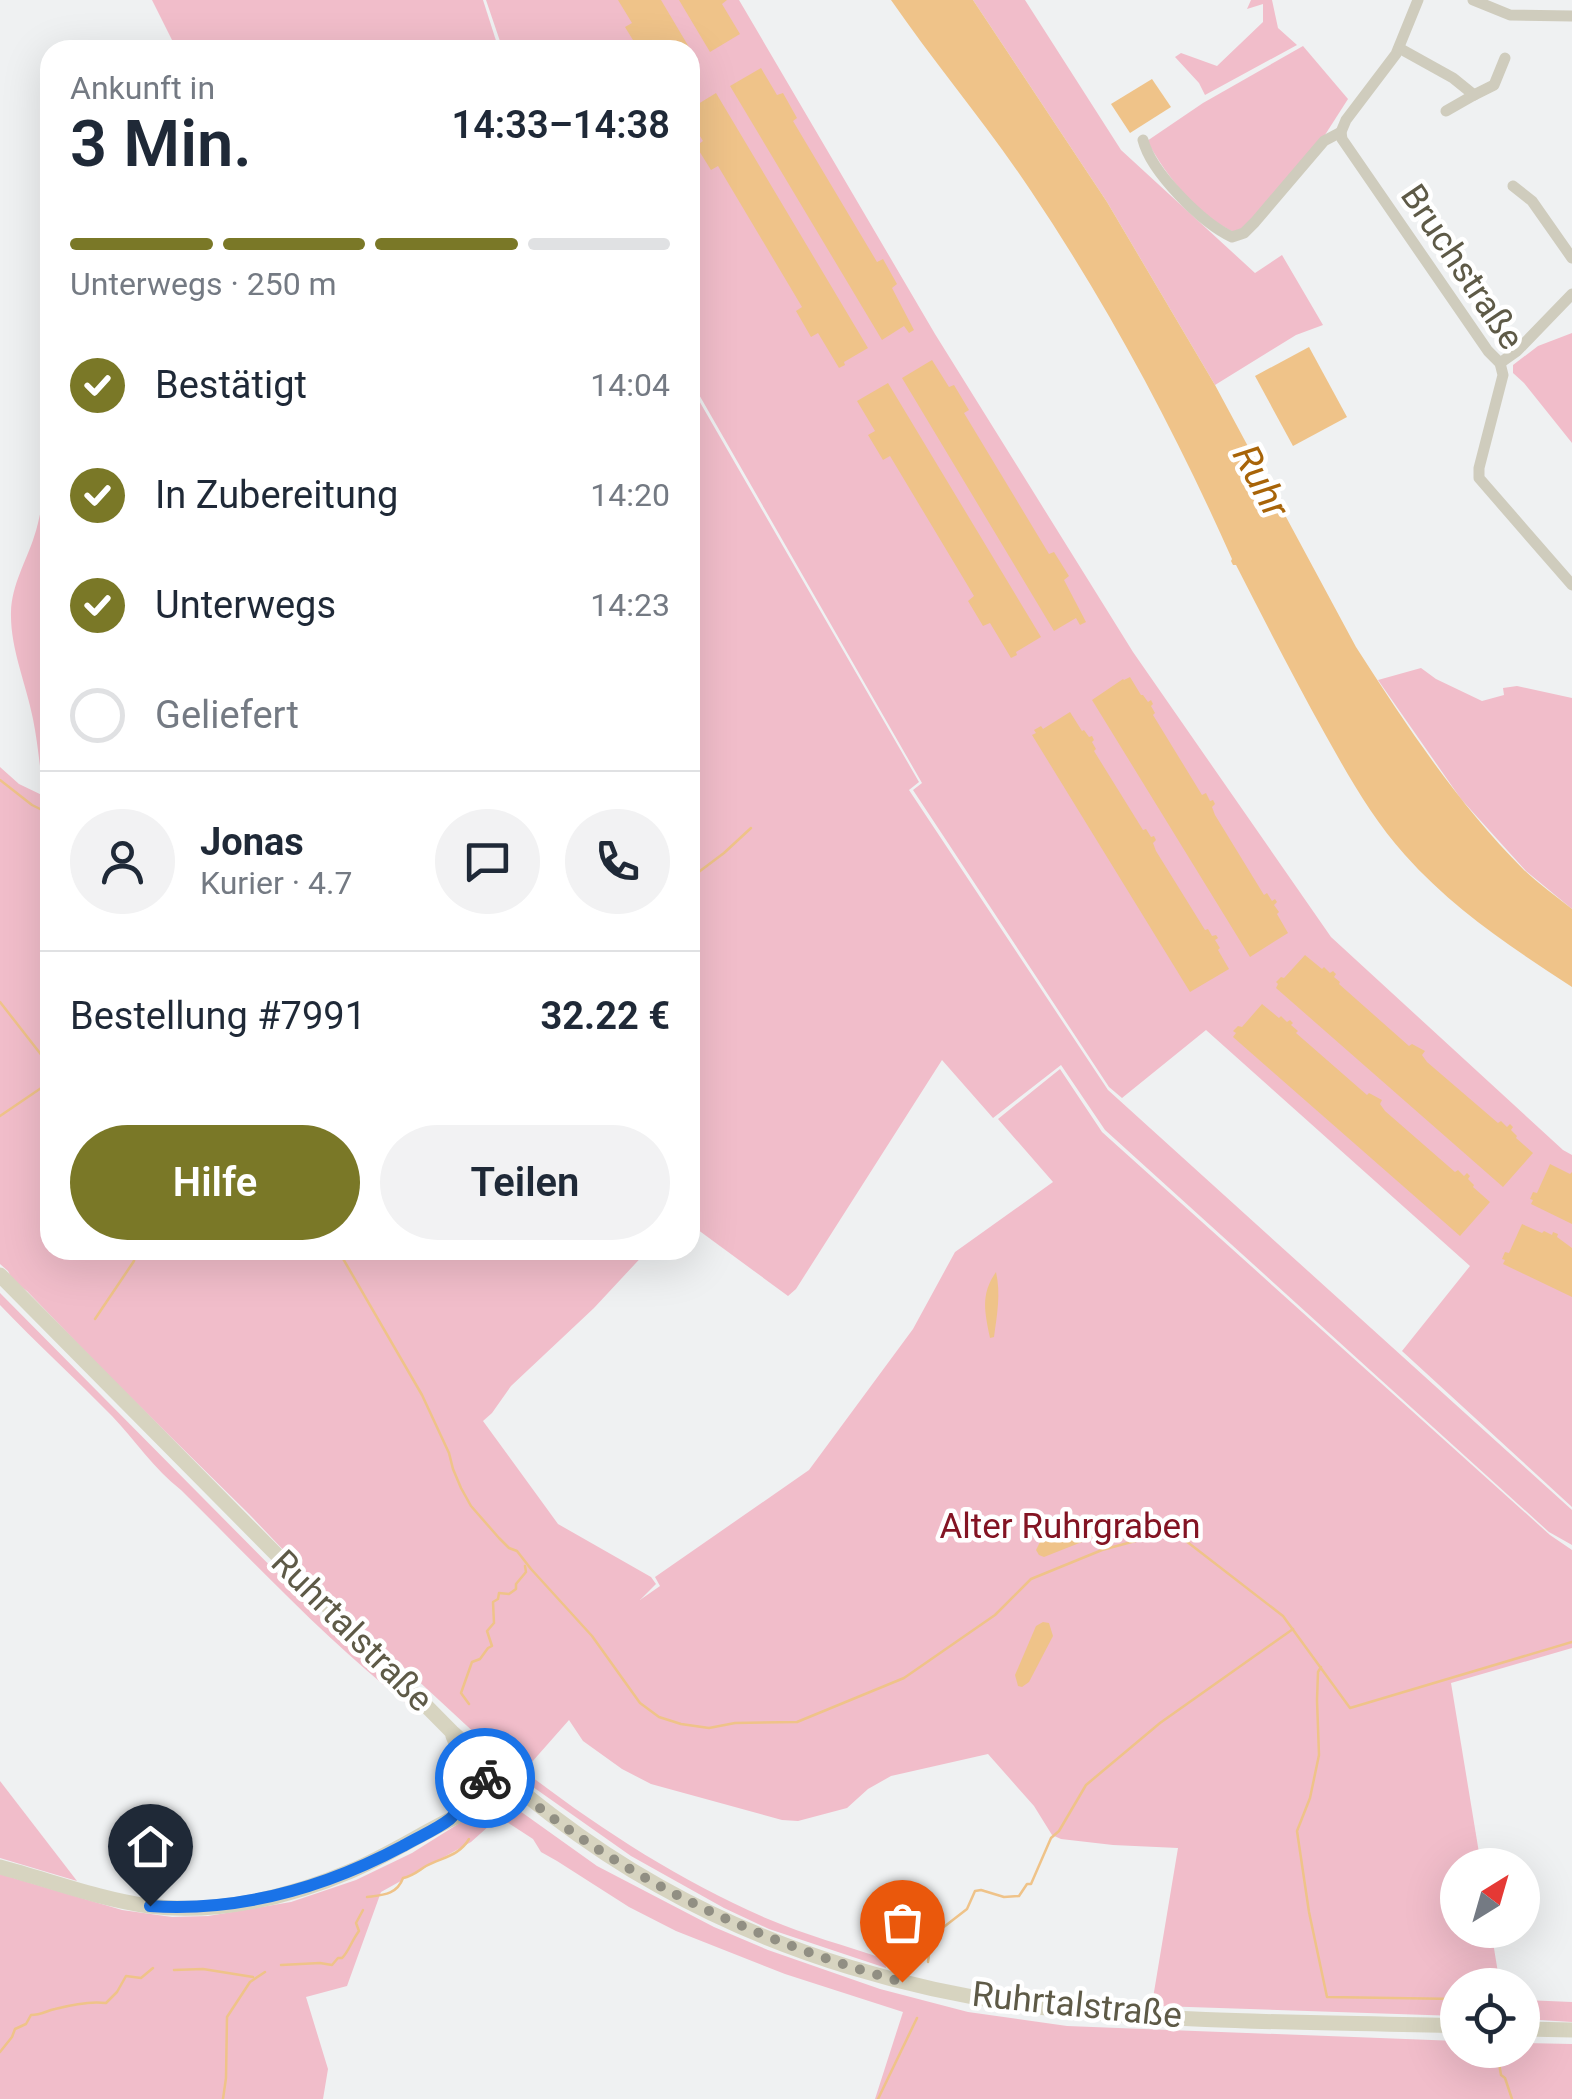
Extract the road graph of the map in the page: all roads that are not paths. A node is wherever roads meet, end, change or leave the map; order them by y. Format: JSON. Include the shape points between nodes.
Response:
{"nodes":[{"id":1,"x":1418,"y":0,"type":"edge"},
{"id":2,"x":1473,"y":0,"type":"edge"},
{"id":3,"x":1572,"y":16,"type":"edge"},
{"id":4,"x":1399,"y":48,"type":"junction"},
{"id":5,"x":1505,"y":58,"type":"dead end"},
{"id":6,"x":1474,"y":96,"type":"junction"},
{"id":7,"x":1446,"y":111,"type":"dead end"},
{"id":8,"x":1341,"y":132,"type":"junction"},
{"id":9,"x":1143,"y":140,"type":"dead end"},
{"id":10,"x":1513,"y":186,"type":"dead end"},
{"id":11,"x":1572,"y":258,"type":"edge"},
{"id":12,"x":1572,"y":294,"type":"edge"},
{"id":13,"x":1500,"y":364,"type":"junction"},
{"id":14,"x":1572,"y":585,"type":"edge"},
{"id":15,"x":0,"y":1274,"type":"edge"},
{"id":16,"x":452,"y":1732,"type":"junction"},
{"id":17,"x":500,"y":1775,"type":"junction"},
{"id":18,"x":462,"y":1801,"type":"junction"},
{"id":19,"x":454,"y":1817,"type":"junction"},
{"id":20,"x":0,"y":1866,"type":"edge"},
{"id":21,"x":1440,"y":2025,"type":"edge"},
{"id":22,"x":1540,"y":2029,"type":"edge"},
{"id":23,"x":1572,"y":2030,"type":"edge"}],
"edges":[{"from":1,"to":4,"type":"street"},
{"from":2,"to":3,"type":"street","via":[[1515,16]]},
{"from":4,"to":6,"type":"street"},
{"from":4,"to":8,"type":"street"},
{"from":5,"to":6,"type":"street","via":[[1494,84]]},
{"from":6,"to":7,"type":"street"},
{"from":8,"to":9,"type":"street","via":[[1324,142],[1244,233],[1232,237],[1172,186]]},
{"from":8,"to":13,"type":"street","name":"Bruchstraße"},
{"from":10,"to":11,"type":"street"},
{"from":12,"to":13,"type":"street"},
{"from":13,"to":14,"type":"street","name":"Bruchstraße","via":[[1479,478]]},
{"from":15,"to":16,"type":"main road","name":"Ruhrtalstraße"},
{"from":16,"to":17,"type":"main road","name":"Ruhrtalstraße"},
{"from":16,"to":18,"type":"main road","via":[[464,1762]]},
{"from":17,"to":18,"type":"main road"},
{"from":17,"to":19,"type":"main road","via":[[486,1802]]},
{"from":17,"to":21,"type":"main road","name":"Ruhrtalstraße","via":[[560,1823],[690,1903],[790,1946],[902,1982],[1095,2012]]},
{"from":18,"to":19,"type":"main road"},
{"from":19,"to":20,"type":"main road","via":[[350,1872],[239,1903],[150,1906]]},
{"from":22,"to":23,"type":"main road"}]}
